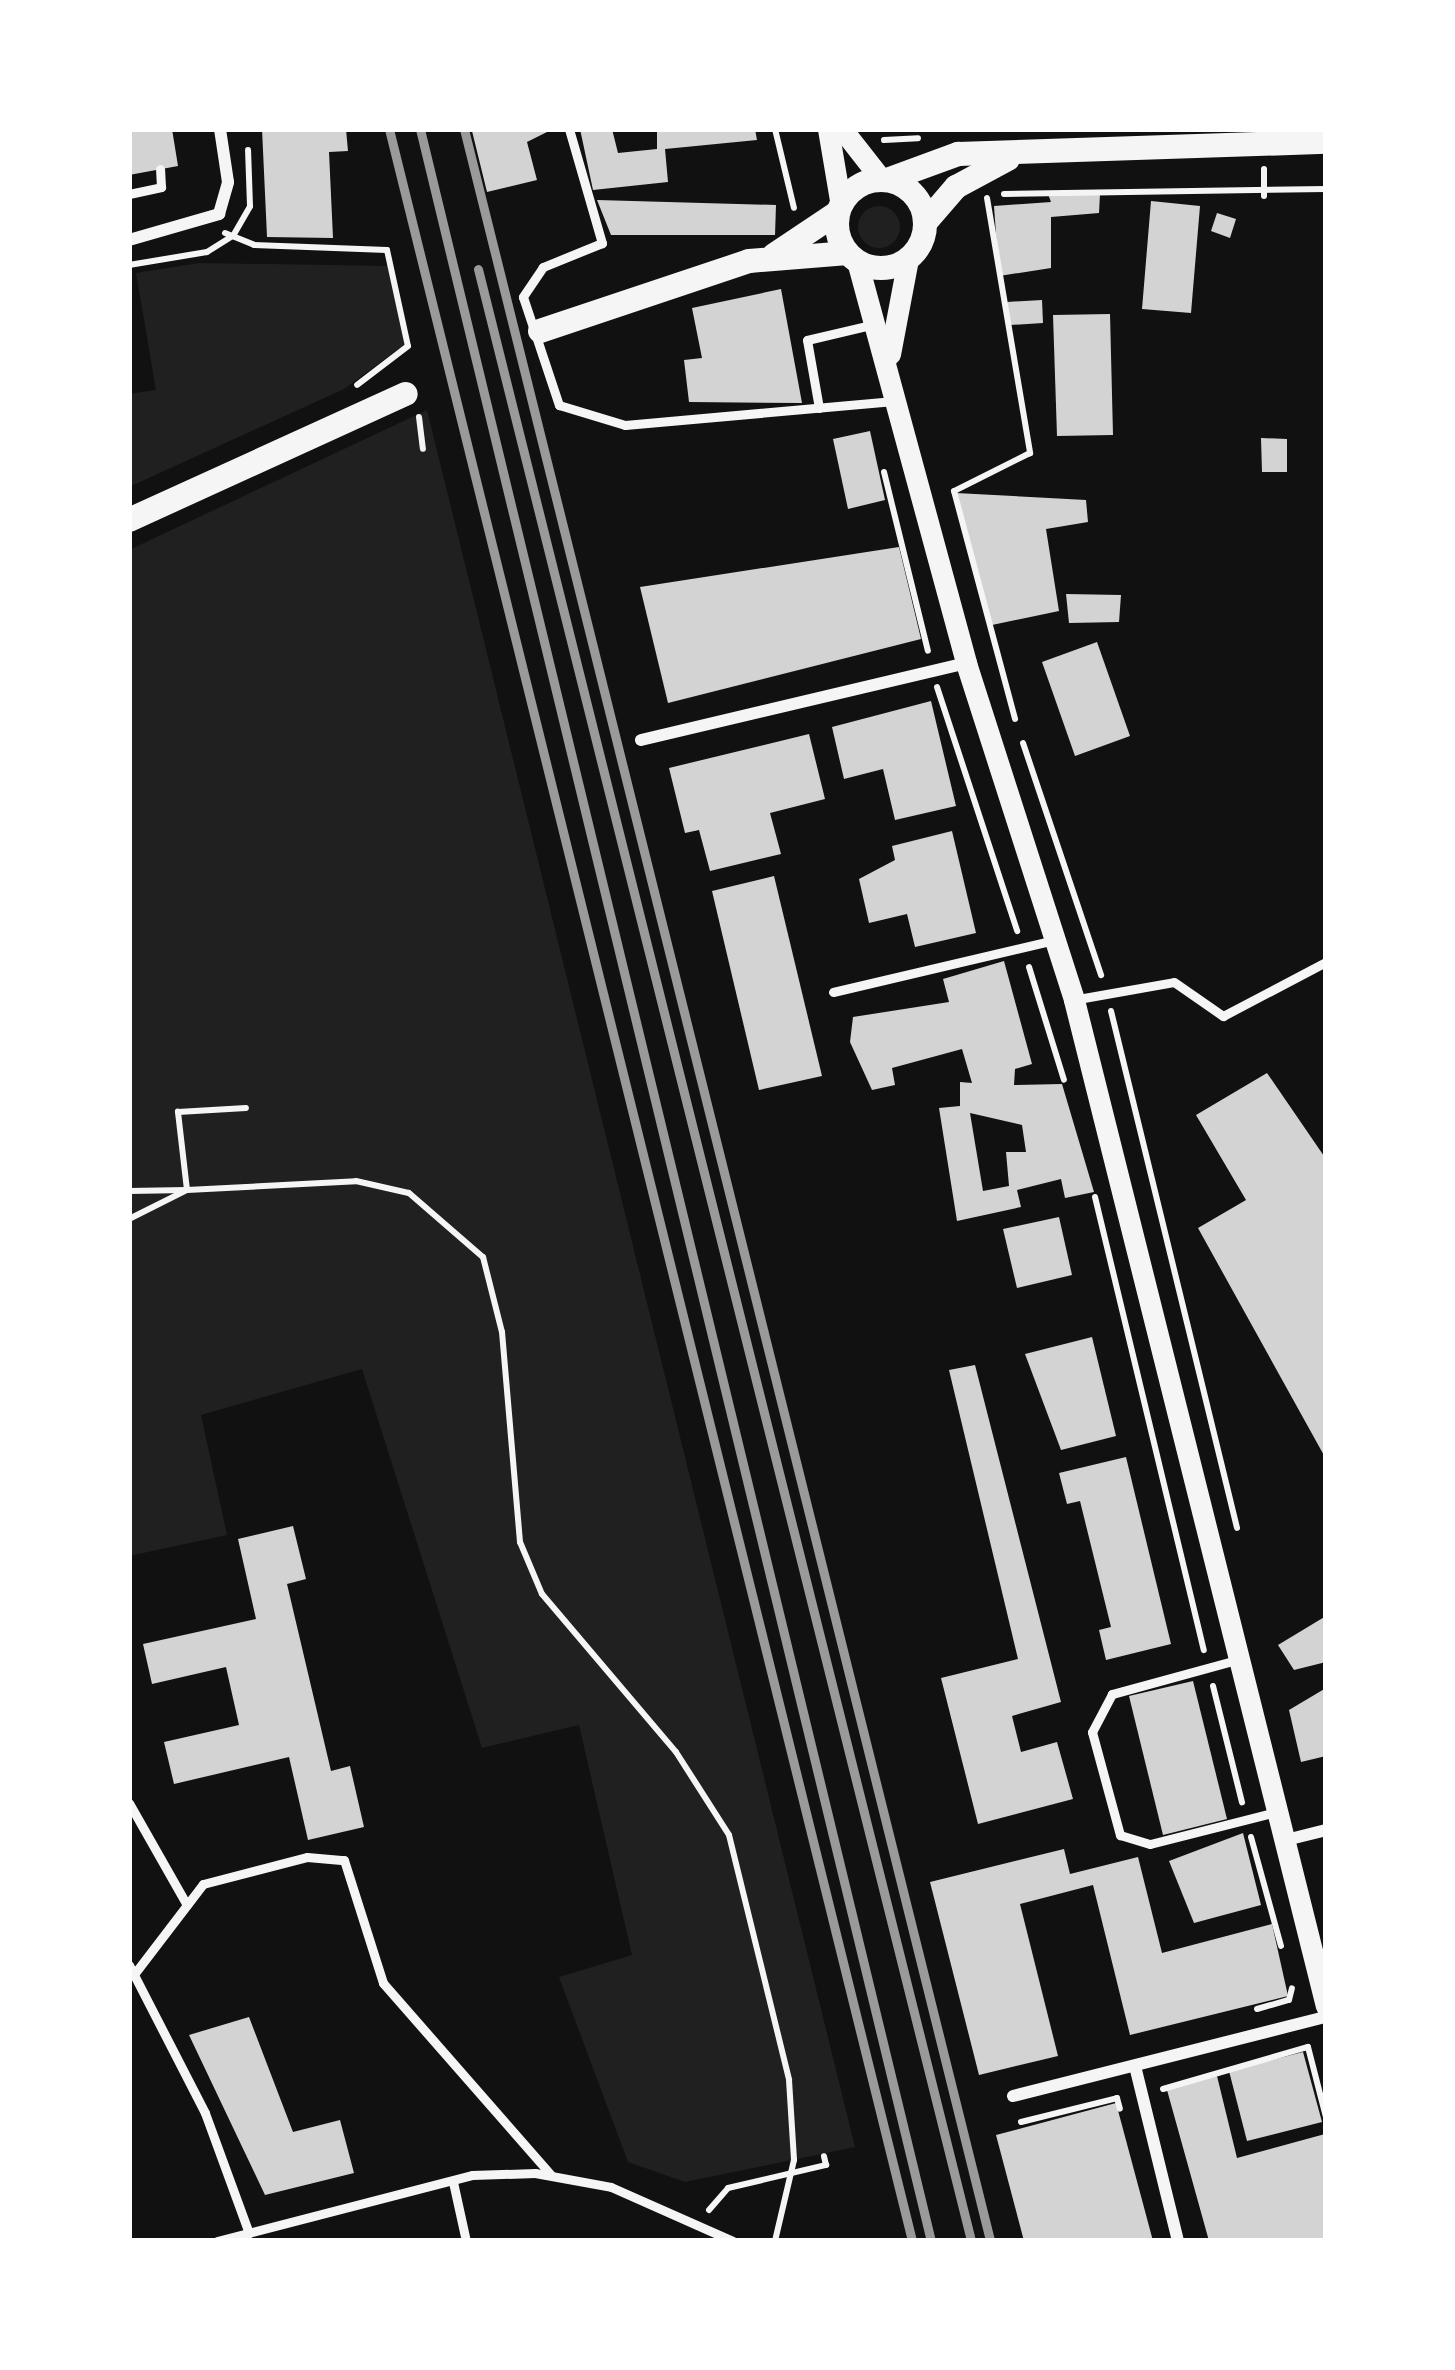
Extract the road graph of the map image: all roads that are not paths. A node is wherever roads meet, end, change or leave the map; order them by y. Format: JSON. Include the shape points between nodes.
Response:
{"nodes":[{"id":1,"x":220,"y":129,"type":"edge"},
{"id":2,"x":569,"y":129,"type":"edge"},
{"id":3,"x":828,"y":129,"type":"edge"},
{"id":4,"x":842,"y":129,"type":"edge"},
{"id":5,"x":1326,"y":142,"type":"edge"},
{"id":6,"x":1008,"y":159,"type":"junction"},
{"id":7,"x":160,"y":170,"type":"dead end"},
{"id":8,"x":885,"y":180,"type":"junction"},
{"id":9,"x":129,"y":194,"type":"edge"},
{"id":10,"x":839,"y":209,"type":"junction"},
{"id":11,"x":925,"y":223,"type":"junction"},
{"id":12,"x":129,"y":240,"type":"edge"},
{"id":13,"x":772,"y":256,"type":"junction"},
{"id":14,"x":852,"y":257,"type":"junction"},
{"id":15,"x":908,"y":259,"type":"junction"},
{"id":16,"x":876,"y":324,"type":"junction"},
{"id":17,"x":540,"y":331,"type":"dead end"},
{"id":18,"x":890,"y":361,"type":"junction"},
{"id":19,"x":898,"y":400,"type":"junction"},
{"id":20,"x":412,"y":405,"type":"road end"},
{"id":21,"x":819,"y":409,"type":"junction"},
{"id":22,"x":129,"y":520,"type":"edge"},
{"id":23,"x":966,"y":663,"type":"junction"},
{"id":24,"x":640,"y":740,"type":"dead end"},
{"id":25,"x":1055,"y":940,"type":"junction"},
{"id":26,"x":1326,"y":962,"type":"edge"},
{"id":27,"x":832,"y":992,"type":"dead end"},
{"id":28,"x":1074,"y":1000,"type":"junction"},
{"id":29,"x":1240,"y":1659,"type":"junction"},
{"id":30,"x":129,"y":1803,"type":"edge"},
{"id":31,"x":1280,"y":1811,"type":"junction"},
{"id":32,"x":1326,"y":1830,"type":"edge"},
{"id":33,"x":1286,"y":1840,"type":"junction"},
{"id":34,"x":187,"y":1905,"type":"junction"},
{"id":35,"x":1318,"y":1940,"type":"edge"},
{"id":36,"x":132,"y":1969,"type":"edge"},
{"id":37,"x":1326,"y":2006,"type":"edge"},
{"id":38,"x":1326,"y":2017,"type":"edge"},
{"id":39,"x":1135,"y":2066,"type":"junction"},
{"id":40,"x":1013,"y":2096,"type":"dead end"},
{"id":41,"x":550,"y":2174,"type":"junction"},
{"id":42,"x":453,"y":2182,"type":"junction"},
{"id":43,"x":249,"y":2233,"type":"junction"},
{"id":44,"x":217,"y":2241,"type":"edge"},
{"id":45,"x":466,"y":2241,"type":"edge"},
{"id":46,"x":733,"y":2241,"type":"edge"},
{"id":47,"x":1178,"y":2241,"type":"edge"}],
"edges":[{"from":1,"to":12,"type":"street","via":[[225,200],[205,225]]},
{"from":2,"to":21,"type":"lane","via":[[602,243],[543,267],[523,297],[559,405],[625,425]]},
{"from":3,"to":10,"type":"street"},
{"from":4,"to":8,"type":"street"},
{"from":5,"to":6,"type":"main road"},
{"from":6,"to":8,"type":"main road","via":[[945,155]]},
{"from":6,"to":11,"type":"main road","via":[[956,187]]},
{"from":7,"to":9,"type":"lane","via":[[161,187]]},
{"from":8,"to":10,"type":"main road"},
{"from":8,"to":11,"type":"main road","via":[[918,199]]},
{"from":10,"to":13,"type":"main road"},
{"from":10,"to":14,"type":"main road"},
{"from":11,"to":15,"type":"main road"},
{"from":13,"to":14,"type":"main road"},
{"from":13,"to":17,"type":"main road"},
{"from":14,"to":15,"type":"main road"},
{"from":14,"to":16,"type":"street"},
{"from":15,"to":18,"type":"street"},
{"from":16,"to":18,"type":"street"},
{"from":16,"to":21,"type":"lane","via":[[807,340]]},
{"from":18,"to":19,"type":"street"},
{"from":19,"to":21,"type":"lane"},
{"from":19,"to":23,"type":"street"},
{"from":20,"to":22,"type":"main road"},
{"from":23,"to":24,"type":"street"},
{"from":23,"to":25,"type":"street"},
{"from":25,"to":27,"type":"lane"},
{"from":25,"to":28,"type":"street"},
{"from":26,"to":28,"type":"lane","via":[[1222,1016],[1174,982]]},
{"from":28,"to":29,"type":"street"},
{"from":29,"to":31,"type":"street"},
{"from":29,"to":31,"type":"lane","via":[[1112,1694],[1092,1732],[1120,1835],[1150,1844]]},
{"from":30,"to":34,"type":"lane"},
{"from":31,"to":33,"type":"street"},
{"from":32,"to":33,"type":"street"},
{"from":33,"to":35,"type":"street"},
{"from":34,"to":36,"type":"lane"},
{"from":34,"to":41,"type":"lane","via":[[203,1884],[247,1868],[344,1860],[382,1983]]},
{"from":35,"to":37,"type":"street"},
{"from":36,"to":43,"type":"lane"},
{"from":38,"to":39,"type":"street"},
{"from":39,"to":40,"type":"street"},
{"from":39,"to":47,"type":"street"},
{"from":41,"to":42,"type":"lane"},
{"from":41,"to":46,"type":"lane","via":[[611,2187]]},
{"from":42,"to":43,"type":"lane"},
{"from":42,"to":45,"type":"lane"},
{"from":43,"to":44,"type":"lane"}]}
